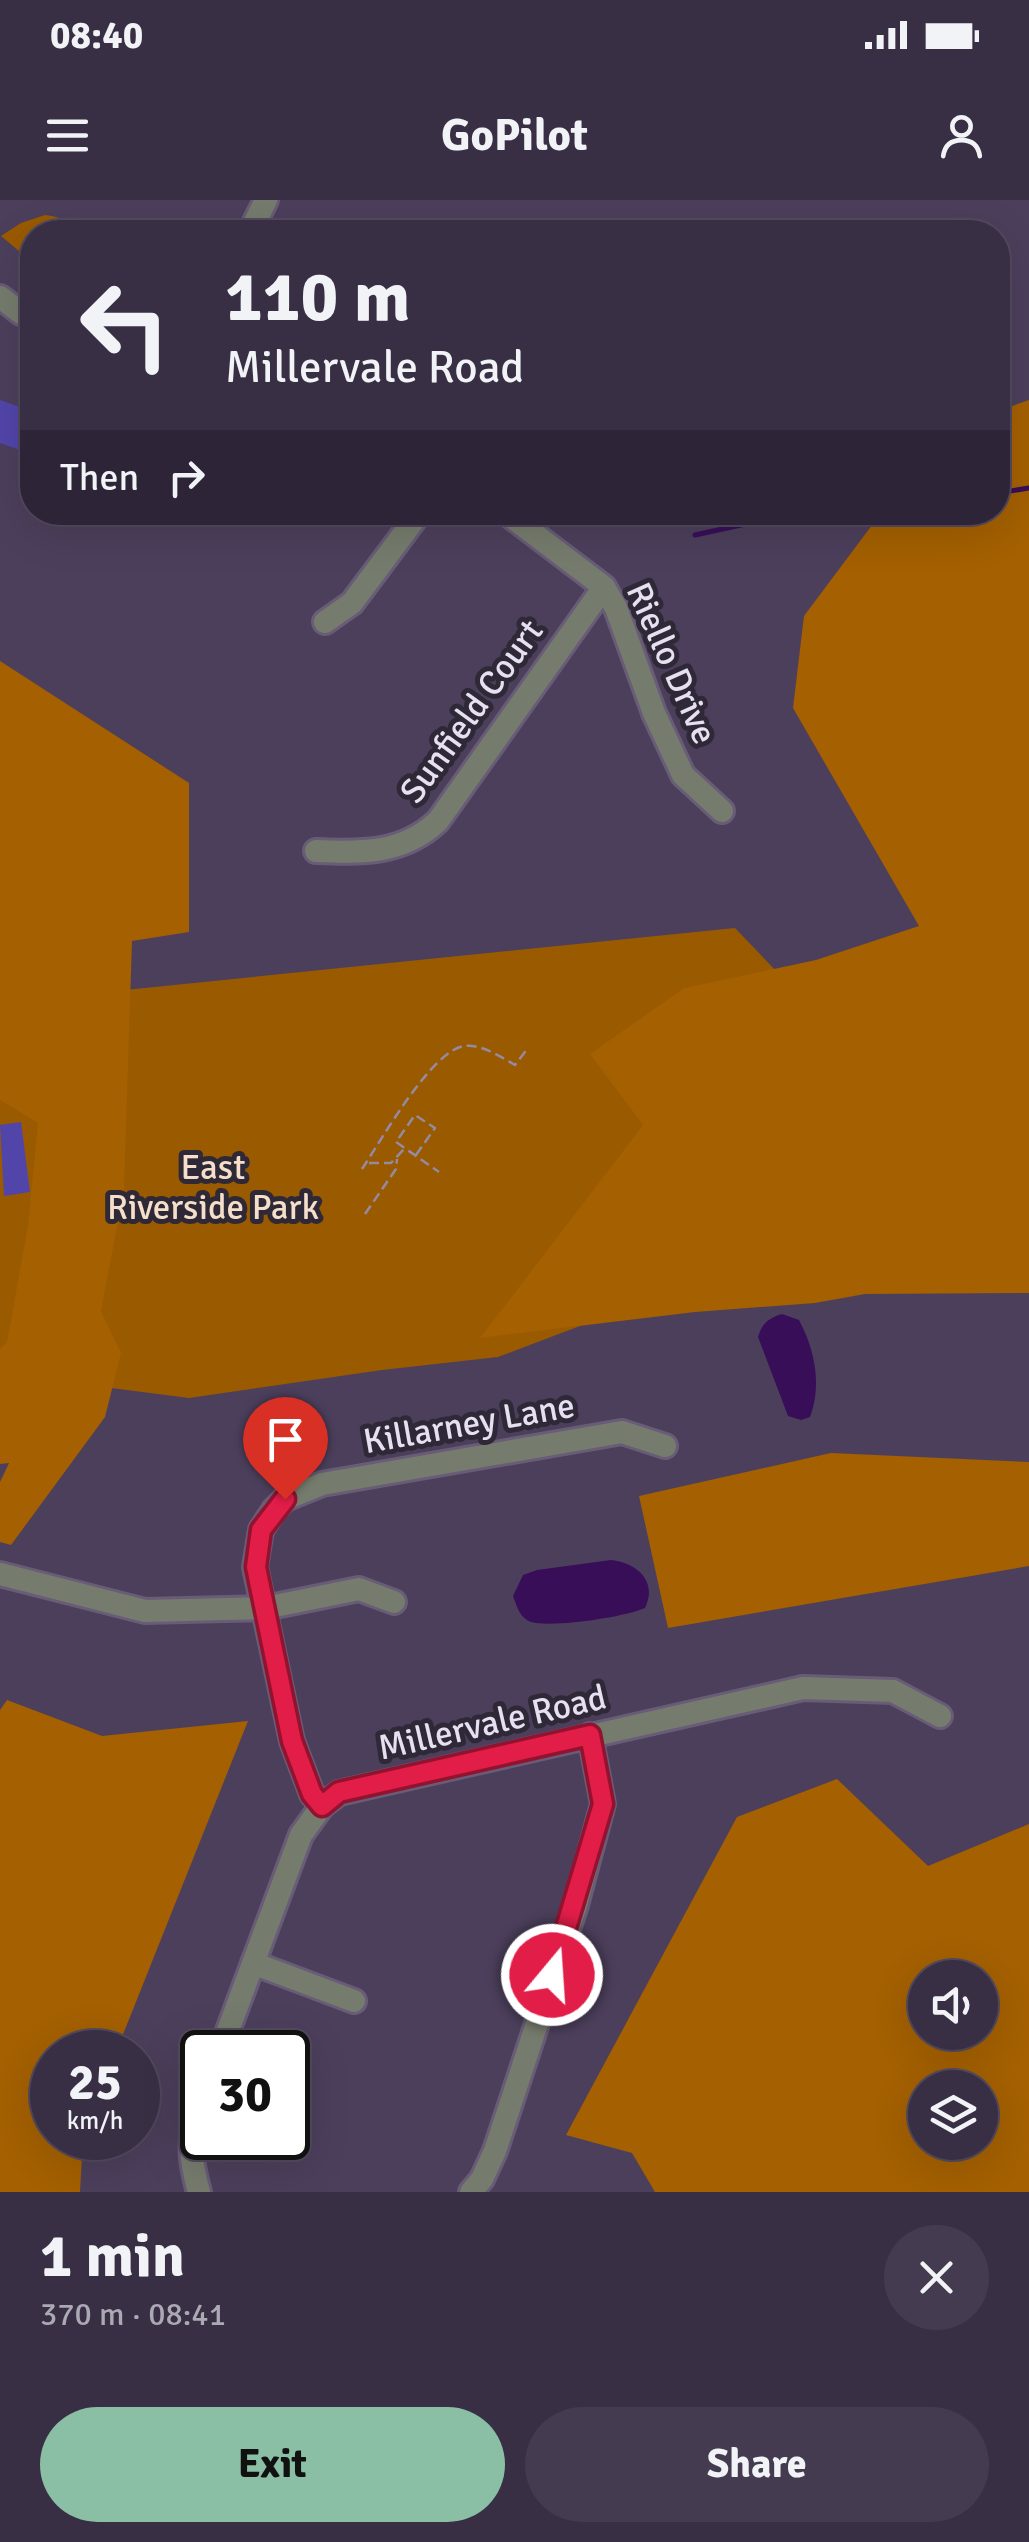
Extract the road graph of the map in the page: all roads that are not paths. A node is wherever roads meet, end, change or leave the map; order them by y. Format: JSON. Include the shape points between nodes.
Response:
{"nodes":[{"id":1,"x":0,"y":297,"type":"edge"},
{"id":2,"x":20,"y":313,"type":"edge"},
{"id":3,"x":410,"y":525,"type":"edge"},
{"id":4,"x":522,"y":525,"type":"edge"},
{"id":5,"x":604,"y":587,"type":"junction"},
{"id":6,"x":325,"y":622,"type":"dead end"},
{"id":7,"x":722,"y":811,"type":"dead end"},
{"id":8,"x":316,"y":852,"type":"dead end"},
{"id":9,"x":665,"y":1446,"type":"dead end"},
{"id":10,"x":0,"y":1574,"type":"edge"},
{"id":11,"x":394,"y":1602,"type":"dead end"},
{"id":12,"x":265,"y":1608,"type":"junction"},
{"id":13,"x":940,"y":1716,"type":"dead end"},
{"id":14,"x":590,"y":1735,"type":"junction"},
{"id":15,"x":322,"y":1806,"type":"junction"},
{"id":16,"x":253,"y":1964,"type":"junction"},
{"id":17,"x":354,"y":2002,"type":"dead end"},
{"id":18,"x":228,"y":2030,"type":"edge"},
{"id":19,"x":190,"y":2160,"type":"edge"},
{"id":20,"x":199,"y":2192,"type":"edge"},
{"id":21,"x":471,"y":2192,"type":"edge"}],
"edges":[{"from":1,"to":2,"type":"street"},
{"from":3,"to":6,"type":"street","via":[[352,603]]},
{"from":4,"to":5,"type":"street","name":"Riello Drive"},
{"from":5,"to":7,"type":"street","name":"Riello Drive","via":[[683,775]]},
{"from":5,"to":8,"type":"street","name":"Sunfield Court","via":[[424,834],[376,852]]},
{"from":9,"to":12,"type":"street","name":"Killarney Lane","via":[[622,1432],[304,1489],[285,1499],[261,1530],[256,1567]]},
{"from":10,"to":12,"type":"street","via":[[144,1611]]},
{"from":11,"to":12,"type":"street","via":[[359,1589]]},
{"from":12,"to":15,"type":"street","name":"Killarney Lane","via":[[292,1741]]},
{"from":13,"to":14,"type":"street","name":"Millervale Road","via":[[893,1691],[803,1688]]},
{"from":14,"to":15,"type":"street","name":"Millervale Road","via":[[339,1792]]},
{"from":14,"to":21,"type":"street","via":[[603,1804],[495,2151]]},
{"from":15,"to":16,"type":"street","via":[[300,1835]]},
{"from":16,"to":17,"type":"street"},
{"from":16,"to":18,"type":"street"},
{"from":19,"to":20,"type":"street"}]}
